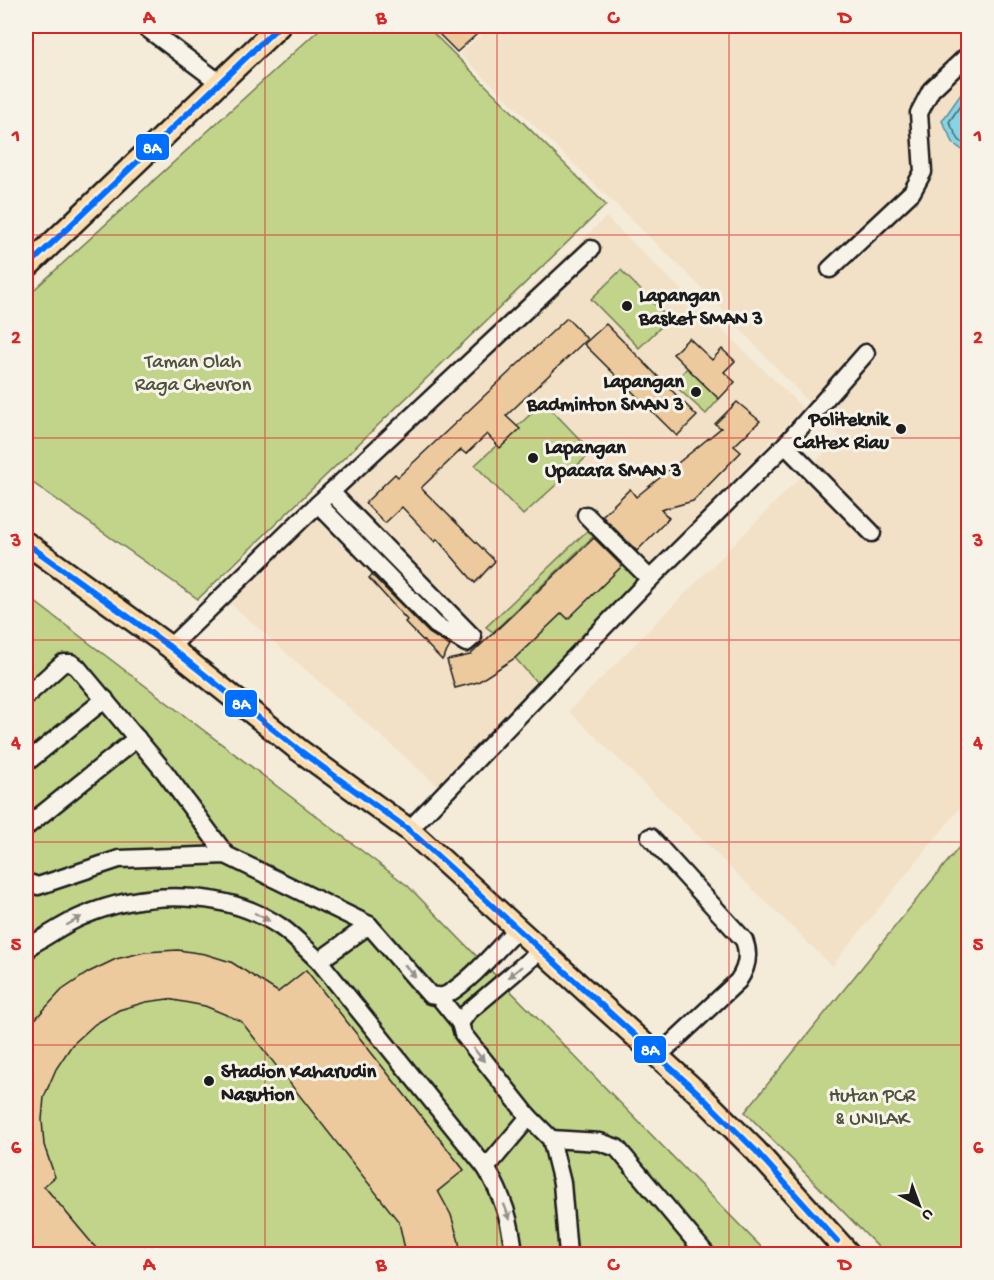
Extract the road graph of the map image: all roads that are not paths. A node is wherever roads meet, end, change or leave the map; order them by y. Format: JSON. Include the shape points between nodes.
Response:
{"nodes":[{"id":1,"x":144,"y":26,"type":"edge"},
{"id":2,"x":279,"y":26,"type":"edge"},
{"id":3,"x":969,"y":54,"type":"edge"},
{"id":4,"x":220,"y":83,"type":"junction"},
{"id":5,"x":591,"y":249,"type":"dead end"},
{"id":6,"x":26,"y":268,"type":"edge"},
{"id":7,"x":830,"y":269,"type":"dead end"},
{"id":8,"x":866,"y":353,"type":"dead end"},
{"id":9,"x":785,"y":445,"type":"junction"},
{"id":10,"x":331,"y":492,"type":"junction"},
{"id":11,"x":318,"y":504,"type":"junction"},
{"id":12,"x":586,"y":514,"type":"dead end"},
{"id":13,"x":872,"y":533,"type":"dead end"},
{"id":14,"x":26,"y":543,"type":"edge"},
{"id":15,"x":650,"y":579,"type":"junction"},
{"id":16,"x":170,"y":647,"type":"junction"},
{"id":17,"x":26,"y":696,"type":"edge"},
{"id":18,"x":105,"y":699,"type":"junction"},
{"id":19,"x":137,"y":738,"type":"junction"},
{"id":20,"x":26,"y":764,"type":"edge"},
{"id":21,"x":26,"y":827,"type":"edge"},
{"id":22,"x":409,"y":830,"type":"junction"},
{"id":23,"x":650,"y":837,"type":"dead end"},
{"id":24,"x":225,"y":855,"type":"junction"},
{"id":25,"x":26,"y":882,"type":"edge"},
{"id":26,"x":369,"y":925,"type":"junction"},
{"id":27,"x":517,"y":929,"type":"junction"},
{"id":28,"x":28,"y":945,"type":"edge"},
{"id":29,"x":541,"y":950,"type":"junction"},
{"id":30,"x":319,"y":961,"type":"junction"},
{"id":31,"x":439,"y":997,"type":"junction"},
{"id":32,"x":460,"y":1023,"type":"junction"},
{"id":33,"x":658,"y":1056,"type":"junction"},
{"id":34,"x":529,"y":1117,"type":"junction"},
{"id":35,"x":551,"y":1139,"type":"junction"},
{"id":36,"x":486,"y":1168,"type":"junction"},
{"id":37,"x":514,"y":1254,"type":"edge"},
{"id":38,"x":568,"y":1254,"type":"edge"},
{"id":39,"x":706,"y":1254,"type":"edge"},
{"id":40,"x":849,"y":1254,"type":"edge"}],
"edges":[{"from":1,"to":4,"type":"street"},
{"from":2,"to":4,"type":"main road"},
{"from":3,"to":7,"type":"street","via":[[931,90],[920,113],[923,172],[912,192]]},
{"from":4,"to":6,"type":"main road"},
{"from":5,"to":10,"type":"street"},
{"from":8,"to":9,"type":"street"},
{"from":9,"to":13,"type":"street"},
{"from":9,"to":15,"type":"street"},
{"from":10,"to":11,"type":"street"},
{"from":10,"to":11,"type":"street","via":[[473,637],[466,643],[436,625]]},
{"from":11,"to":16,"type":"street"},
{"from":12,"to":15,"type":"street"},
{"from":14,"to":16,"type":"main road"},
{"from":15,"to":22,"type":"street"},
{"from":16,"to":22,"type":"main road","via":[[299,750]]},
{"from":17,"to":18,"type":"street","via":[[63,663],[71,663]]},
{"from":18,"to":19,"type":"street"},
{"from":18,"to":20,"type":"street"},
{"from":19,"to":21,"type":"street"},
{"from":19,"to":24,"type":"street"},
{"from":22,"to":27,"type":"main road"},
{"from":23,"to":33,"type":"street","via":[[744,940],[748,956],[738,981]]},
{"from":24,"to":25,"type":"street","via":[[119,859],[38,886]]},
{"from":24,"to":26,"type":"street"},
{"from":26,"to":30,"type":"street"},
{"from":26,"to":31,"type":"street","one_way":true,"via":[[430,995]]},
{"from":27,"to":29,"type":"main road"},
{"from":27,"to":31,"type":"street","via":[[455,988]]},
{"from":28,"to":30,"type":"street","one_way":true,"via":[[83,916],[128,902],[175,897],[220,901],[256,913],[282,927]]},
{"from":29,"to":32,"type":"street","one_way":true},
{"from":29,"to":33,"type":"main road"},
{"from":30,"to":36,"type":"street"},
{"from":31,"to":32,"type":"street"},
{"from":32,"to":34,"type":"street","one_way":true,"via":[[463,1034]]},
{"from":33,"to":40,"type":"main road","via":[[756,1151]]},
{"from":34,"to":35,"type":"street"},
{"from":34,"to":36,"type":"street"},
{"from":35,"to":38,"type":"street","via":[[562,1183]]},
{"from":35,"to":39,"type":"street","via":[[600,1142],[617,1148]]},
{"from":36,"to":37,"type":"street","one_way":true,"via":[[511,1222]]}]}
